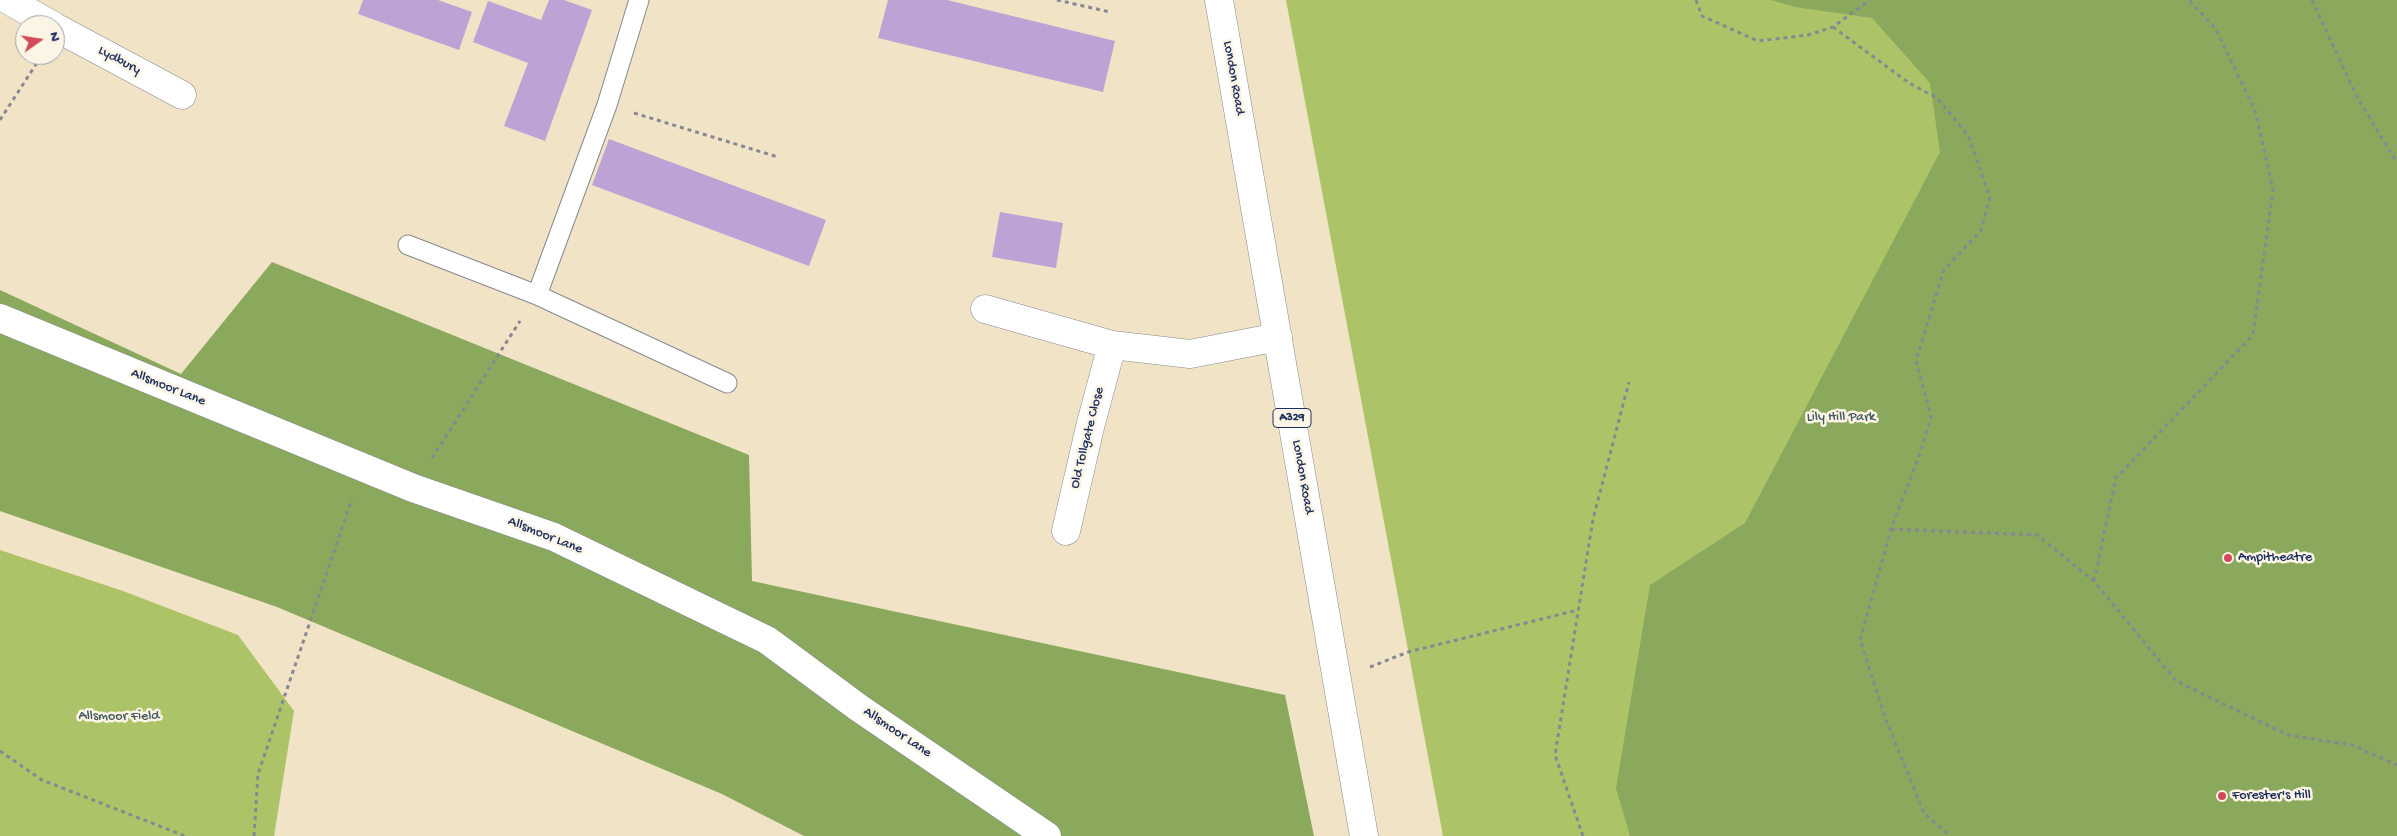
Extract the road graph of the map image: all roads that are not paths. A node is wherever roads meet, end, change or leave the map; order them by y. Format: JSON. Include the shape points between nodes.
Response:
{"nodes":[{"id":1,"x":8,"y":0,"type":"edge"},
{"id":2,"x":639,"y":0,"type":"edge"},
{"id":3,"x":1219,"y":0,"type":"edge"},
{"id":4,"x":35,"y":15,"type":"edge"},
{"id":5,"x":65,"y":32,"type":"edge"},
{"id":6,"x":182,"y":95,"type":"dead end"},
{"id":7,"x":408,"y":245,"type":"dead end"},
{"id":8,"x":537,"y":295,"type":"junction"},
{"id":9,"x":985,"y":309,"type":"dead end"},
{"id":10,"x":0,"y":318,"type":"edge"},
{"id":11,"x":1278,"y":337,"type":"junction"},
{"id":12,"x":1112,"y":345,"type":"junction"},
{"id":13,"x":727,"y":383,"type":"dead end"},
{"id":14,"x":1066,"y":531,"type":"dead end"},
{"id":15,"x":1047,"y":836,"type":"edge"},
{"id":16,"x":1364,"y":836,"type":"edge"}],
"edges":[{"from":1,"to":4,"type":"street","name":"Lydbury"},
{"from":2,"to":8,"type":"lane","via":[[607,105]]},
{"from":3,"to":11,"type":"street","name":"London Road","number":"A329"},
{"from":5,"to":6,"type":"street","name":"Lydbury"},
{"from":7,"to":8,"type":"lane"},
{"from":8,"to":13,"type":"lane"},
{"from":9,"to":12,"type":"street"},
{"from":10,"to":15,"type":"street","name":"Allsmoor Lane","via":[[413,488],[554,537],[767,640],[859,708]]},
{"from":11,"to":12,"type":"street","via":[[1190,354]]},
{"from":11,"to":16,"type":"street","name":"London Road","number":"A329"},
{"from":12,"to":14,"type":"street","name":"Old Tollgate Close"}]}
